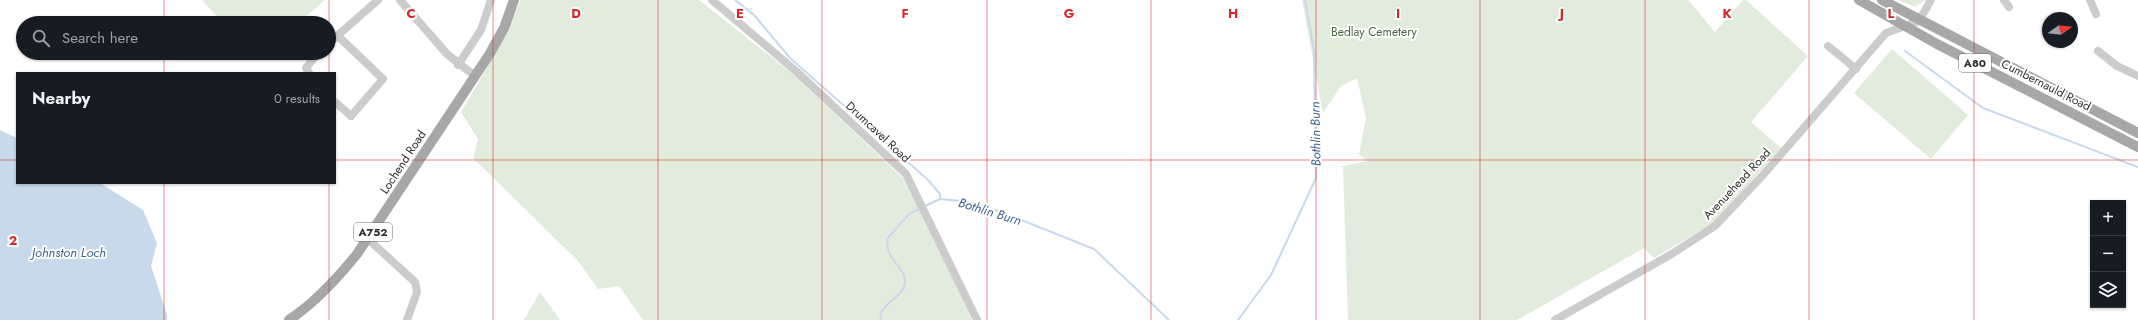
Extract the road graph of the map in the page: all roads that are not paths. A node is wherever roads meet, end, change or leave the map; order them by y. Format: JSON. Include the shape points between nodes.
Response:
{"nodes":[{"id":1,"x":378,"y":0,"type":"edge"},
{"id":2,"x":400,"y":0,"type":"edge"},
{"id":3,"x":491,"y":0,"type":"edge"},
{"id":4,"x":514,"y":0,"type":"edge"},
{"id":5,"x":712,"y":0,"type":"edge"},
{"id":6,"x":1859,"y":0,"type":"edge"},
{"id":7,"x":1882,"y":0,"type":"edge"},
{"id":8,"x":1931,"y":0,"type":"edge"},
{"id":9,"x":2090,"y":0,"type":"edge"},
{"id":10,"x":2096,"y":14,"type":"dead end"},
{"id":11,"x":1919,"y":21,"type":"junction"},
{"id":12,"x":1904,"y":26,"type":"junction"},
{"id":13,"x":338,"y":36,"type":"joint"},
{"id":14,"x":1828,"y":46,"type":"dead end"},
{"id":15,"x":2098,"y":51,"type":"dead end"},
{"id":16,"x":312,"y":60,"type":"edge"},
{"id":17,"x":458,"y":65,"type":"junction"},
{"id":18,"x":1856,"y":69,"type":"junction"},
{"id":19,"x":308,"y":72,"type":"edge"},
{"id":20,"x":475,"y":76,"type":"junction"},
{"id":21,"x":2138,"y":76,"type":"edge"},
{"id":22,"x":336,"y":103,"type":"edge"},
{"id":23,"x":2138,"y":133,"type":"edge"},
{"id":24,"x":2138,"y":147,"type":"edge"},
{"id":25,"x":368,"y":239,"type":"junction"},
{"id":26,"x":289,"y":320,"type":"edge"},
{"id":27,"x":407,"y":320,"type":"edge"},
{"id":28,"x":977,"y":320,"type":"edge"},
{"id":29,"x":1555,"y":320,"type":"edge"}],
"edges":[{"from":1,"to":13,"type":"street"},
{"from":2,"to":17,"type":"street"},
{"from":3,"to":17,"type":"street","via":[[481,30]]},
{"from":4,"to":20,"type":"main road","name":"Lochend Road","number":"A752","via":[[504,28]]},
{"from":5,"to":28,"type":"street","name":"Drumcavel Road","via":[[797,72],[906,174]]},
{"from":6,"to":12,"type":"main road","name":"Cumbernauld Road","number":"A80"},
{"from":7,"to":11,"type":"main road","name":"Cumbernauld Road","number":"A80"},
{"from":8,"to":11,"type":"street"},
{"from":9,"to":10,"type":"street"},
{"from":11,"to":12,"type":"street","name":"Avenuehead Road"},
{"from":11,"to":23,"type":"main road","name":"Cumbernauld Road","number":"A80"},
{"from":12,"to":18,"type":"street","name":"Avenuehead Road","via":[[1886,33]]},
{"from":12,"to":24,"type":"main road","name":"Cumbernauld Road","number":"A80"},
{"from":13,"to":22,"type":"street","via":[[383,79],[351,116]]},
{"from":14,"to":18,"type":"street"},
{"from":15,"to":21,"type":"street","via":[[2117,66]]},
{"from":16,"to":19,"type":"street","via":[[306,68]]},
{"from":17,"to":20,"type":"street"},
{"from":18,"to":29,"type":"street","name":"Avenuehead Road","via":[[1715,226],[1670,255]]},
{"from":20,"to":25,"type":"main road","name":"Lochend Road","number":"A752"},
{"from":25,"to":26,"type":"main road","name":"Lochend Road","number":"A752","via":[[334,283]]},
{"from":25,"to":27,"type":"street","via":[[415,282],[417,292]]}]}
